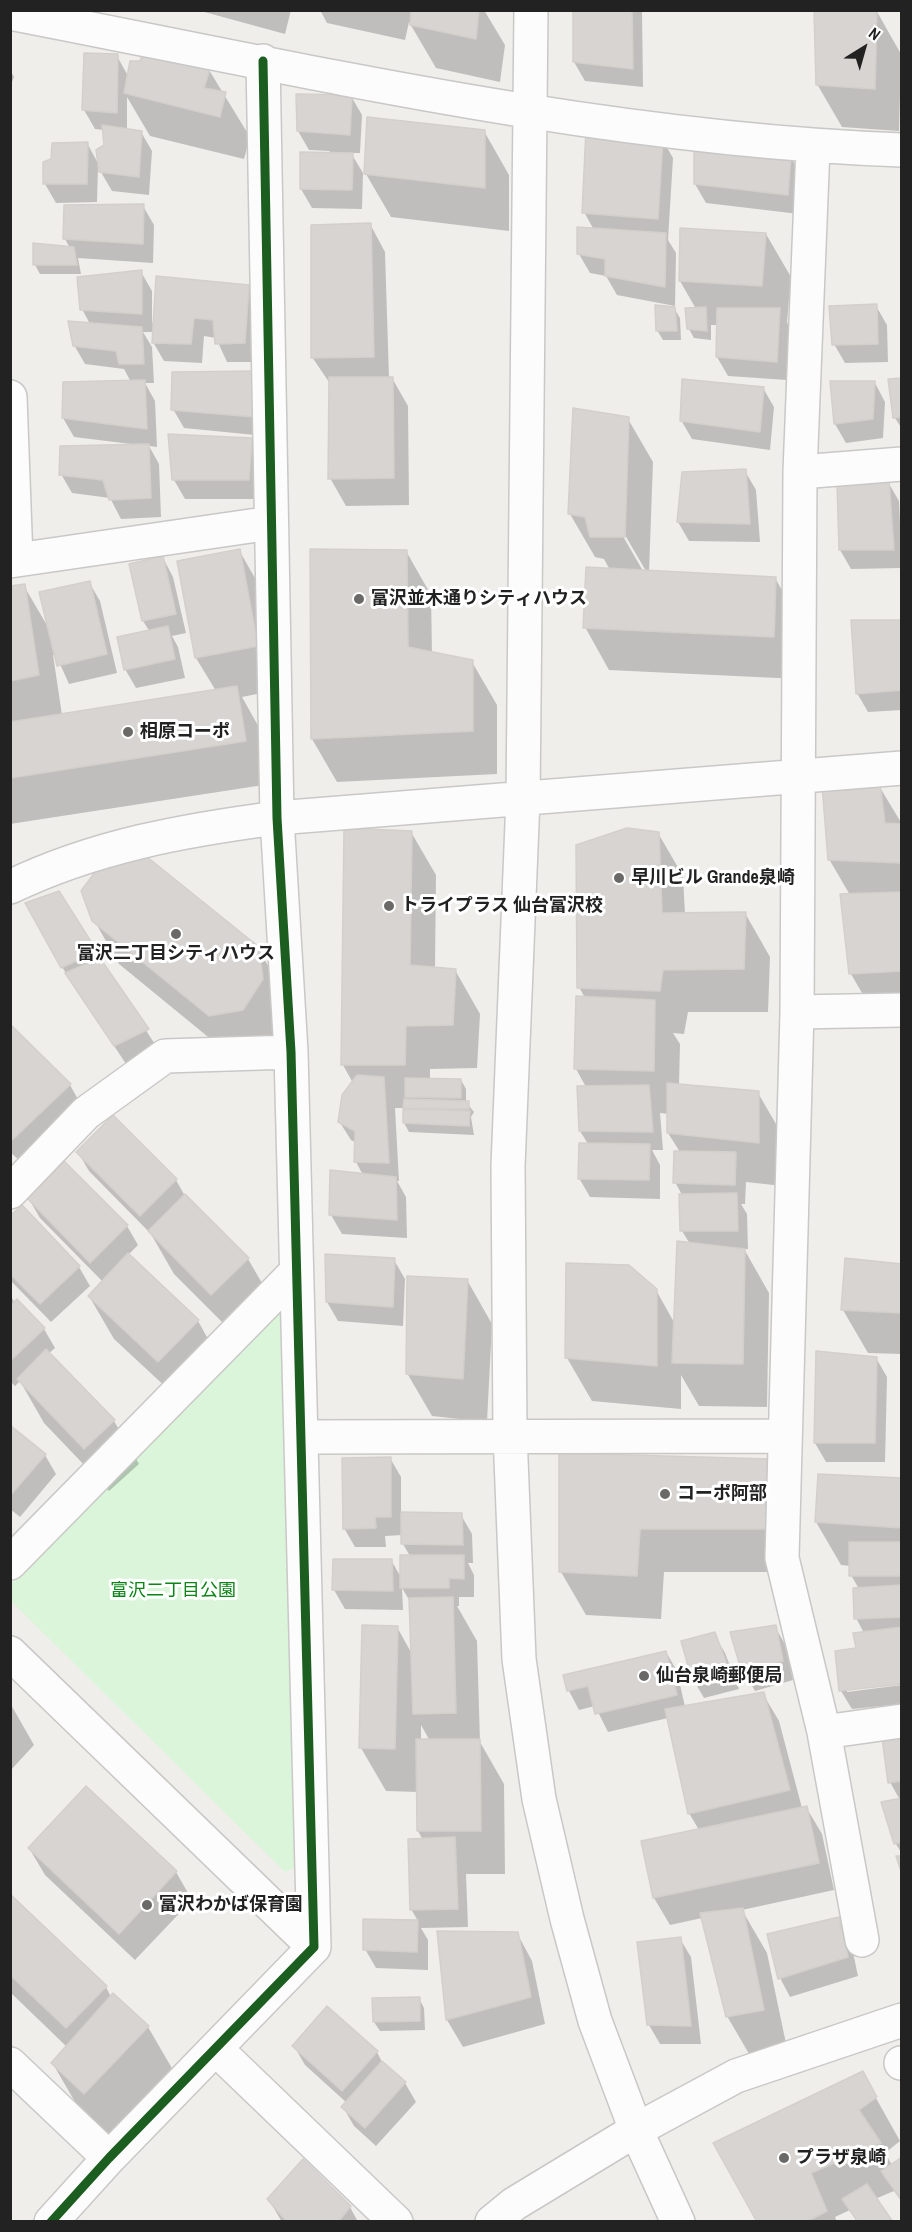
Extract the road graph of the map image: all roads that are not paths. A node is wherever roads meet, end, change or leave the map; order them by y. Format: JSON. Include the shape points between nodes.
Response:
{"nodes":[{"id":1,"x":531,"y":10,"type":"edge"},
{"id":2,"x":10,"y":13,"type":"edge"},
{"id":3,"x":263,"y":62,"type":"junction"},
{"id":4,"x":530,"y":112,"type":"junction"},
{"id":5,"x":813,"y":147,"type":"junction"},
{"id":6,"x":902,"y":150,"type":"edge"},
{"id":7,"x":10,"y":397,"type":"edge"},
{"id":8,"x":902,"y":465,"type":"edge"},
{"id":9,"x":800,"y":472,"type":"junction"},
{"id":10,"x":271,"y":523,"type":"junction"},
{"id":11,"x":13,"y":560,"type":"edge"},
{"id":12,"x":902,"y":768,"type":"edge"},
{"id":13,"x":800,"y":776,"type":"junction"},
{"id":14,"x":523,"y":799,"type":"junction"},
{"id":15,"x":277,"y":818,"type":"junction"},
{"id":16,"x":10,"y":887,"type":"edge"},
{"id":17,"x":902,"y":1010,"type":"edge"},
{"id":18,"x":797,"y":1012,"type":"junction"},
{"id":19,"x":291,"y":1052,"type":"junction"},
{"id":20,"x":10,"y":1192,"type":"edge"},
{"id":21,"x":295,"y":1273,"type":"junction"},
{"id":22,"x":510,"y":1434,"type":"junction"},
{"id":23,"x":785,"y":1436,"type":"junction"},
{"id":24,"x":301,"y":1437,"type":"junction"},
{"id":25,"x":10,"y":1563,"type":"edge"},
{"id":26,"x":10,"y":1653,"type":"edge"},
{"id":27,"x":902,"y":1720,"type":"edge"},
{"id":28,"x":824,"y":1732,"type":"junction"},
{"id":29,"x":862,"y":1941,"type":"dead end"},
{"id":30,"x":314,"y":1947,"type":"junction"},
{"id":31,"x":902,"y":2020,"type":"edge"},
{"id":32,"x":217,"y":2050,"type":"junction"},
{"id":33,"x":10,"y":2064,"type":"edge"},
{"id":34,"x":636,"y":2130,"type":"junction"},
{"id":35,"x":109,"y":2158,"type":"junction"},
{"id":36,"x":51,"y":2222,"type":"edge"},
{"id":37,"x":396,"y":2222,"type":"edge"},
{"id":38,"x":492,"y":2222,"type":"edge"},
{"id":39,"x":678,"y":2222,"type":"edge"}],
"edges":[{"from":1,"to":4,"type":"street"},
{"from":2,"to":3,"type":"street"},
{"from":3,"to":4,"type":"street"},
{"from":3,"to":10,"type":"street"},
{"from":4,"to":5,"type":"street"},
{"from":4,"to":14,"type":"street"},
{"from":5,"to":6,"type":"street"},
{"from":5,"to":9,"type":"street"},
{"from":7,"to":11,"type":"street"},
{"from":8,"to":9,"type":"street"},
{"from":9,"to":13,"type":"street"},
{"from":10,"to":11,"type":"street"},
{"from":10,"to":15,"type":"street"},
{"from":12,"to":13,"type":"street"},
{"from":13,"to":14,"type":"street"},
{"from":13,"to":18,"type":"street"},
{"from":14,"to":15,"type":"street"},
{"from":14,"to":22,"type":"street","via":[[507,1166]]},
{"from":15,"to":16,"type":"street","via":[[196,829],[112,847]]},
{"from":15,"to":19,"type":"street"},
{"from":17,"to":18,"type":"street"},
{"from":18,"to":23,"type":"street"},
{"from":19,"to":20,"type":"street","via":[[165,1056],[86,1113]]},
{"from":19,"to":21,"type":"street"},
{"from":21,"to":24,"type":"street"},
{"from":21,"to":25,"type":"street"},
{"from":22,"to":23,"type":"street"},
{"from":22,"to":24,"type":"street"},
{"from":22,"to":34,"type":"street","via":[[519,1659],[538,1799],[595,2021]]},
{"from":23,"to":28,"type":"street","via":[[782,1558]]},
{"from":24,"to":30,"type":"street"},
{"from":26,"to":30,"type":"street"},
{"from":27,"to":28,"type":"street"},
{"from":28,"to":29,"type":"street"},
{"from":30,"to":32,"type":"street"},
{"from":31,"to":34,"type":"street","via":[[736,2076]]},
{"from":32,"to":35,"type":"street"},
{"from":32,"to":37,"type":"street"},
{"from":33,"to":35,"type":"street"},
{"from":34,"to":38,"type":"street","via":[[514,2204]]},
{"from":34,"to":39,"type":"street"},
{"from":35,"to":36,"type":"street"}]}
